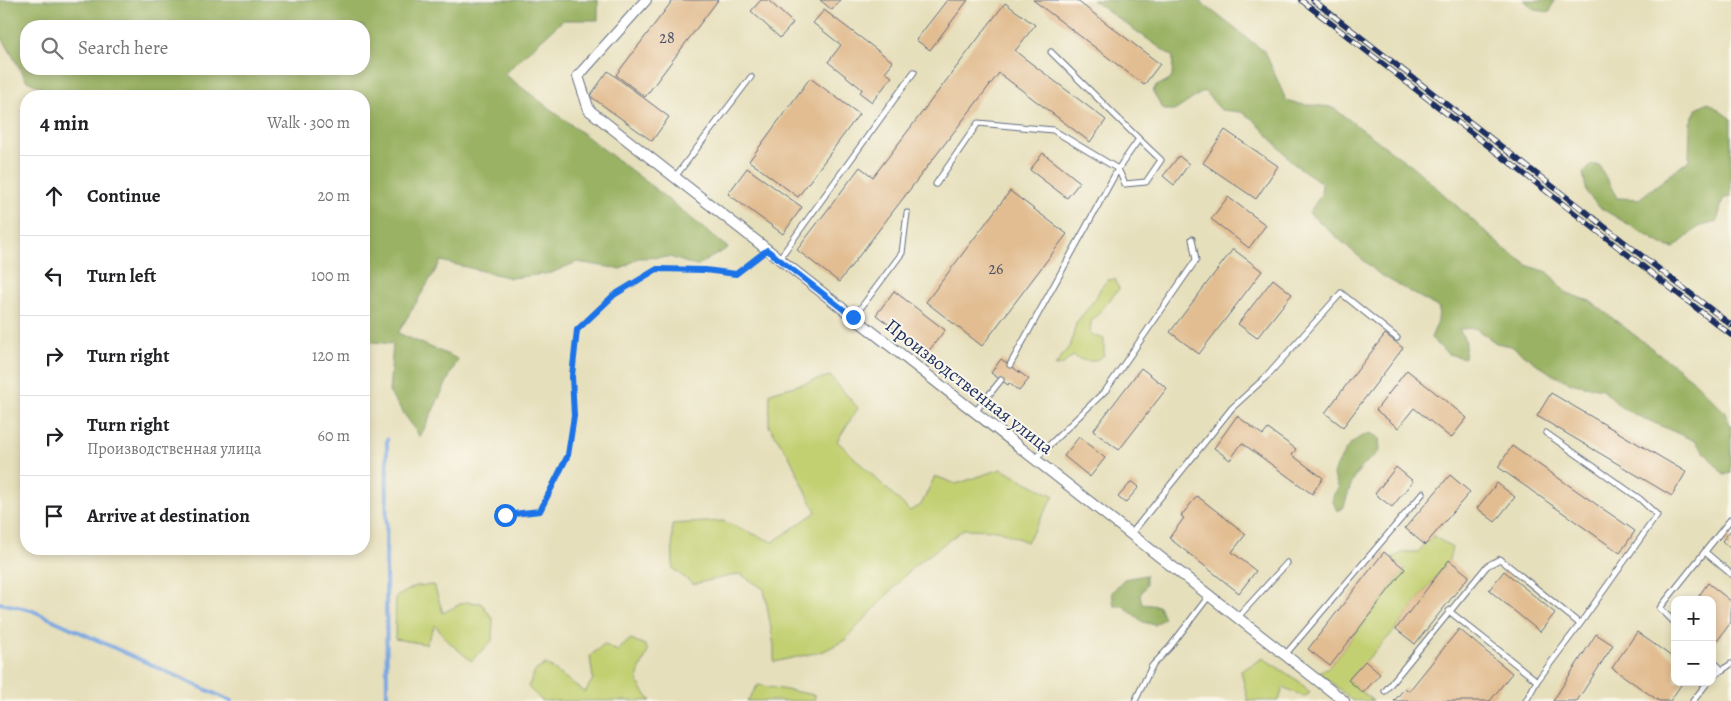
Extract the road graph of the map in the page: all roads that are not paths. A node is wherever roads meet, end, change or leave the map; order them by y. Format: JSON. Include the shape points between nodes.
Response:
{"nodes":[{"id":1,"x":646,"y":0,"type":"edge"},
{"id":2,"x":1051,"y":52,"type":"dead end"},
{"id":3,"x":914,"y":72,"type":"dead end"},
{"id":4,"x":751,"y":77,"type":"dead end"},
{"id":5,"x":1139,"y":139,"type":"junction"},
{"id":6,"x":1118,"y":169,"type":"junction"},
{"id":7,"x":674,"y":177,"type":"junction"},
{"id":8,"x":936,"y":184,"type":"dead end"},
{"id":9,"x":907,"y":213,"type":"dead end"},
{"id":10,"x":1192,"y":239,"type":"dead end"},
{"id":11,"x":779,"y":259,"type":"junction"},
{"id":12,"x":853,"y":317,"type":"junction"},
{"id":13,"x":1397,"y":338,"type":"dead end"},
{"id":14,"x":1010,"y":365,"type":"dead end"},
{"id":15,"x":1001,"y":380,"type":"dead end"},
{"id":16,"x":974,"y":412,"type":"junction"},
{"id":17,"x":1546,"y":433,"type":"dead end"},
{"id":18,"x":1034,"y":459,"type":"junction"},
{"id":19,"x":1422,"y":493,"type":"dead end"},
{"id":20,"x":1731,"y":519,"type":"edge"},
{"id":21,"x":1131,"y":534,"type":"junction"},
{"id":22,"x":1705,"y":552,"type":"junction"},
{"id":23,"x":1287,"y":563,"type":"dead end"},
{"id":24,"x":1731,"y":574,"type":"edge"},
{"id":25,"x":1209,"y":596,"type":"junction"},
{"id":26,"x":1449,"y":611,"type":"junction"},
{"id":27,"x":1238,"y":618,"type":"junction"},
{"id":28,"x":1671,"y":619,"type":"edge"},
{"id":29,"x":1580,"y":624,"type":"junction"},
{"id":30,"x":1285,"y":655,"type":"junction"},
{"id":31,"x":1716,"y":664,"type":"edge"},
{"id":32,"x":1731,"y":664,"type":"edge"},
{"id":33,"x":1722,"y":670,"type":"junction"},
{"id":34,"x":1716,"y":674,"type":"edge"},
{"id":35,"x":1537,"y":682,"type":"junction"},
{"id":36,"x":1705,"y":686,"type":"edge"},
{"id":37,"x":1385,"y":690,"type":"dead end"},
{"id":38,"x":1135,"y":701,"type":"edge"},
{"id":39,"x":1344,"y":701,"type":"edge"},
{"id":40,"x":1526,"y":701,"type":"edge"},
{"id":41,"x":1693,"y":701,"type":"edge"}],
"edges":[{"from":1,"to":7,"type":"street","name":"Производственная улица","via":[[578,76],[589,110]]},
{"from":2,"to":5,"type":"lane"},
{"from":3,"to":11,"type":"lane"},
{"from":4,"to":7,"type":"lane"},
{"from":5,"to":6,"type":"lane"},
{"from":5,"to":6,"type":"lane","via":[[1161,160],[1146,182],[1125,184]]},
{"from":6,"to":8,"type":"lane","via":[[1053,130],[978,123]]},
{"from":6,"to":14,"type":"lane"},
{"from":7,"to":11,"type":"street","name":"Производственная улица"},
{"from":9,"to":12,"type":"lane","via":[[902,253]]},
{"from":10,"to":18,"type":"lane","via":[[1196,260],[1106,390]]},
{"from":11,"to":12,"type":"street","name":"Производственная улица"},
{"from":12,"to":16,"type":"street","name":"Производственная улица"},
{"from":13,"to":21,"type":"lane","via":[[1341,292],[1267,376],[1232,408]]},
{"from":15,"to":16,"type":"lane"},
{"from":16,"to":18,"type":"street","name":"Производственная улица"},
{"from":17,"to":29,"type":"lane","via":[[1658,515]]},
{"from":18,"to":21,"type":"street","name":"Производственная улица"},
{"from":19,"to":30,"type":"lane"},
{"from":20,"to":22,"type":"lane"},
{"from":21,"to":25,"type":"street","name":"Производственная улица"},
{"from":22,"to":24,"type":"lane"},
{"from":22,"to":28,"type":"lane","via":[[1660,608]]},
{"from":23,"to":27,"type":"lane"},
{"from":25,"to":27,"type":"street","name":"Производственная улица"},
{"from":25,"to":38,"type":"lane","via":[[1152,666]]},
{"from":26,"to":29,"type":"lane","via":[[1487,566],[1500,559]]},
{"from":26,"to":35,"type":"lane"},
{"from":26,"to":37,"type":"lane"},
{"from":27,"to":30,"type":"street","name":"Производственная улица"},
{"from":29,"to":35,"type":"lane"},
{"from":30,"to":39,"type":"street","name":"Производственная улица"},
{"from":31,"to":33,"type":"lane"},
{"from":32,"to":33,"type":"lane"},
{"from":33,"to":34,"type":"lane"},
{"from":35,"to":40,"type":"lane"},
{"from":36,"to":41,"type":"lane"}]}
